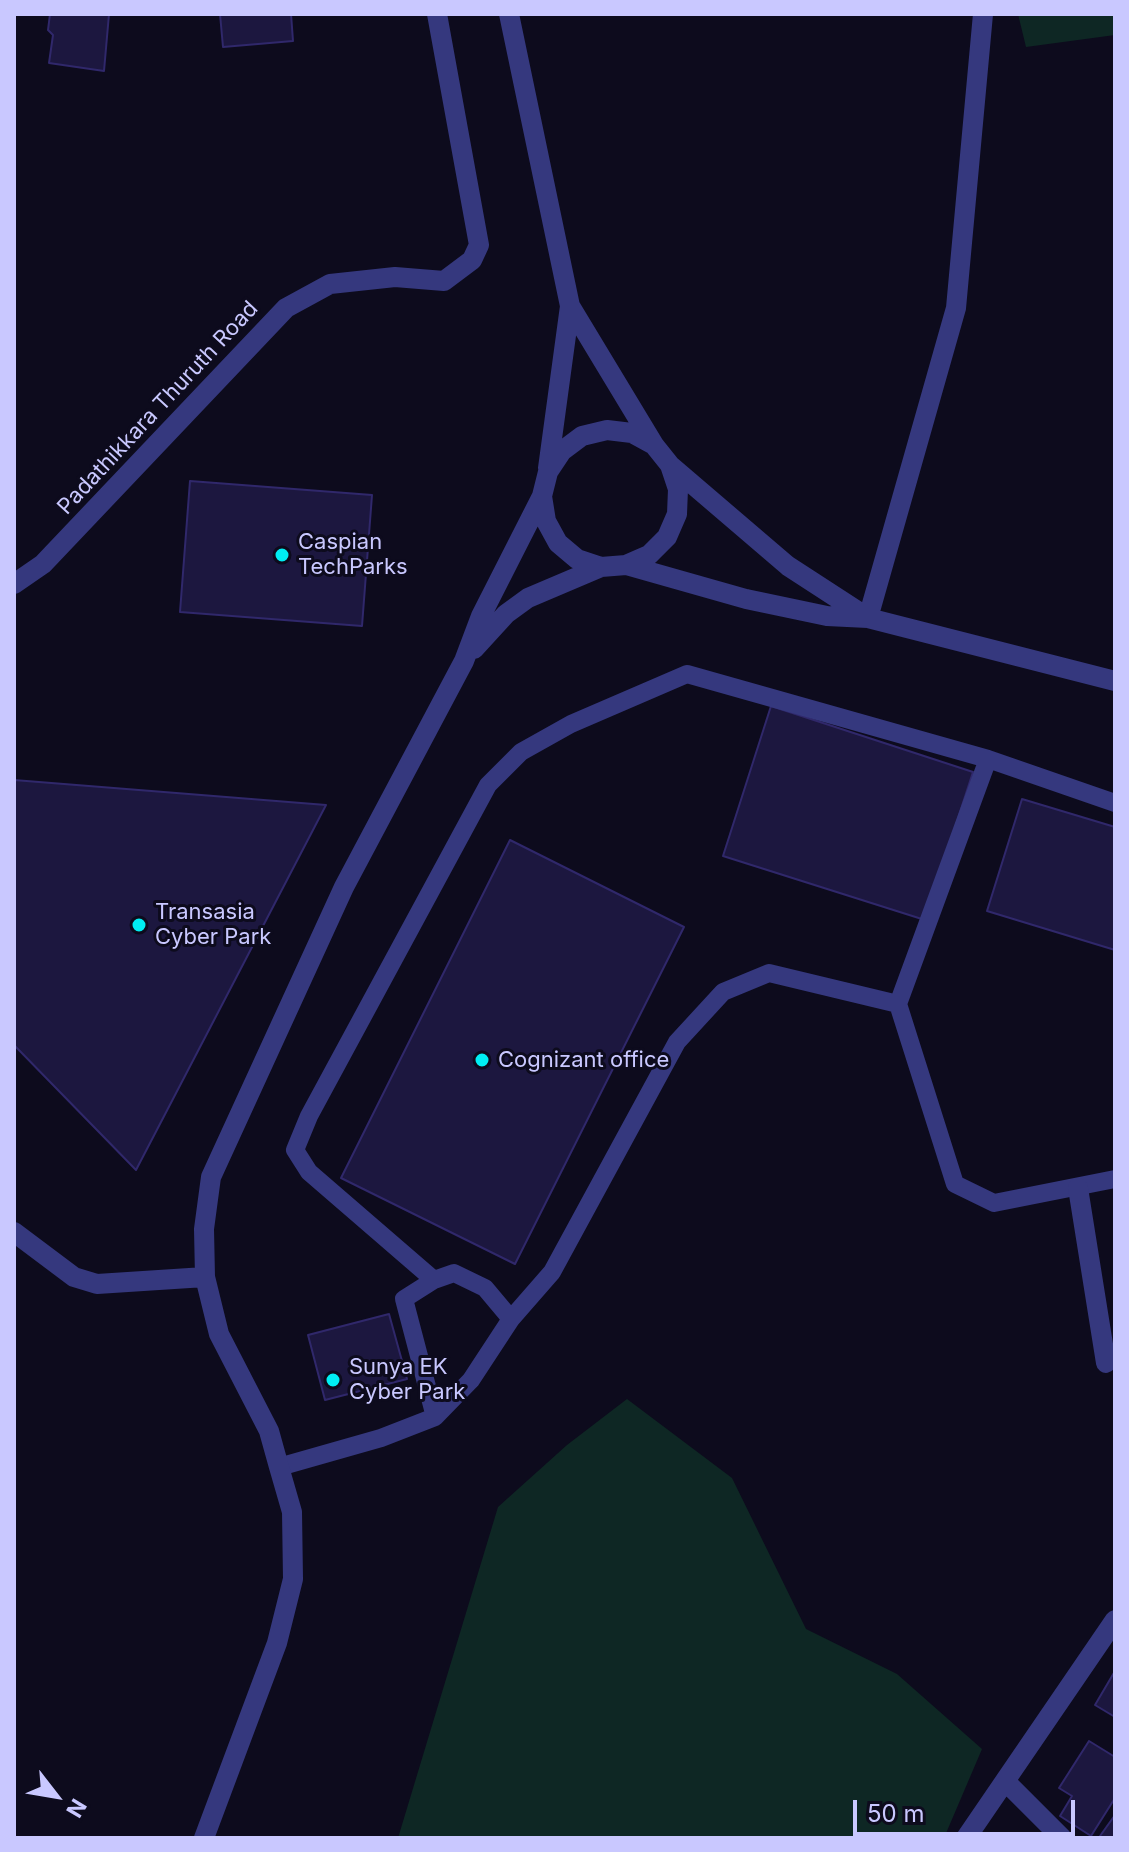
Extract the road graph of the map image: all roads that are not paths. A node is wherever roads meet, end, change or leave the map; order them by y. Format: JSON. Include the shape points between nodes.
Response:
{"nodes":[{"id":1,"x":437,"y":14,"type":"edge"},
{"id":2,"x":509,"y":14,"type":"edge"},
{"id":3,"x":983,"y":14,"type":"edge"},
{"id":4,"x":570,"y":306,"type":"junction"},
{"id":5,"x":654,"y":445,"type":"junction"},
{"id":6,"x":670,"y":465,"type":"junction"},
{"id":7,"x":548,"y":472,"type":"junction"},
{"id":8,"x":542,"y":496,"type":"junction"},
{"id":9,"x":626,"y":565,"type":"junction"},
{"id":10,"x":601,"y":567,"type":"junction"},
{"id":11,"x":14,"y":584,"type":"edge"},
{"id":12,"x":868,"y":618,"type":"junction"},
{"id":13,"x":464,"y":661,"type":"junction"},
{"id":14,"x":1115,"y":681,"type":"edge"},
{"id":15,"x":988,"y":759,"type":"junction"},
{"id":16,"x":1115,"y":803,"type":"edge"},
{"id":17,"x":898,"y":1004,"type":"junction"},
{"id":18,"x":1115,"y":1179,"type":"edge"},
{"id":19,"x":1078,"y":1188,"type":"junction"},
{"id":20,"x":14,"y":1232,"type":"edge"},
{"id":21,"x":205,"y":1277,"type":"junction"},
{"id":22,"x":434,"y":1280,"type":"junction"},
{"id":23,"x":511,"y":1319,"type":"junction"},
{"id":24,"x":1106,"y":1363,"type":"dead end"},
{"id":25,"x":435,"y":1417,"type":"junction"},
{"id":26,"x":279,"y":1467,"type":"junction"},
{"id":27,"x":1115,"y":1620,"type":"edge"},
{"id":28,"x":1005,"y":1781,"type":"junction"},
{"id":29,"x":204,"y":1838,"type":"edge"},
{"id":30,"x":966,"y":1838,"type":"edge"},
{"id":31,"x":1062,"y":1838,"type":"edge"}],
"edges":[{"from":1,"to":11,"type":"street","name":"Padathikkara Thuruth Road","via":[[479,245],[472,260],[444,281],[395,277],[330,284],[286,308],[43,564]]},
{"from":2,"to":4,"type":"street"},
{"from":3,"to":12,"type":"street","via":[[956,308]]},
{"from":4,"to":5,"type":"street"},
{"from":4,"to":7,"type":"street"},
{"from":5,"to":6,"type":"street"},
{"from":5,"to":7,"type":"street","via":[[632,433],[607,430],[582,436],[562,451]]},
{"from":6,"to":9,"type":"street","via":[[678,489],[677,514],[667,537],[649,555]]},
{"from":6,"to":12,"type":"street","via":[[788,566]]},
{"from":7,"to":8,"type":"street"},
{"from":8,"to":10,"type":"street","via":[[546,521],[558,543],[577,559]]},
{"from":8,"to":13,"type":"street"},
{"from":9,"to":10,"type":"street"},
{"from":9,"to":12,"type":"street","via":[[746,599],[827,616]]},
{"from":10,"to":13,"type":"street","via":[[528,598],[506,614]]},
{"from":12,"to":14,"type":"street"},
{"from":13,"to":21,"type":"street","via":[[344,887],[211,1177]]},
{"from":15,"to":16,"type":"lane"},
{"from":15,"to":17,"type":"lane"},
{"from":15,"to":22,"type":"lane","via":[[687,674],[571,724],[521,752],[488,785],[295,1150],[309,1172]]},
{"from":17,"to":19,"type":"lane","via":[[955,1184],[994,1203]]},
{"from":17,"to":23,"type":"lane","via":[[769,973],[723,992],[677,1042],[552,1272]]},
{"from":18,"to":19,"type":"lane"},
{"from":19,"to":24,"type":"street"},
{"from":20,"to":21,"type":"street","via":[[74,1277],[97,1284]]},
{"from":21,"to":26,"type":"street","via":[[219,1334],[269,1431]]},
{"from":22,"to":23,"type":"lane","via":[[454,1273],[485,1288]]},
{"from":22,"to":25,"type":"lane","via":[[404,1299]]},
{"from":23,"to":25,"type":"lane","via":[[471,1380]]},
{"from":25,"to":26,"type":"lane"},
{"from":26,"to":29,"type":"street","via":[[292,1512],[293,1579],[277,1643]]},
{"from":27,"to":28,"type":"street"},
{"from":28,"to":30,"type":"street"},
{"from":28,"to":31,"type":"street"}]}
